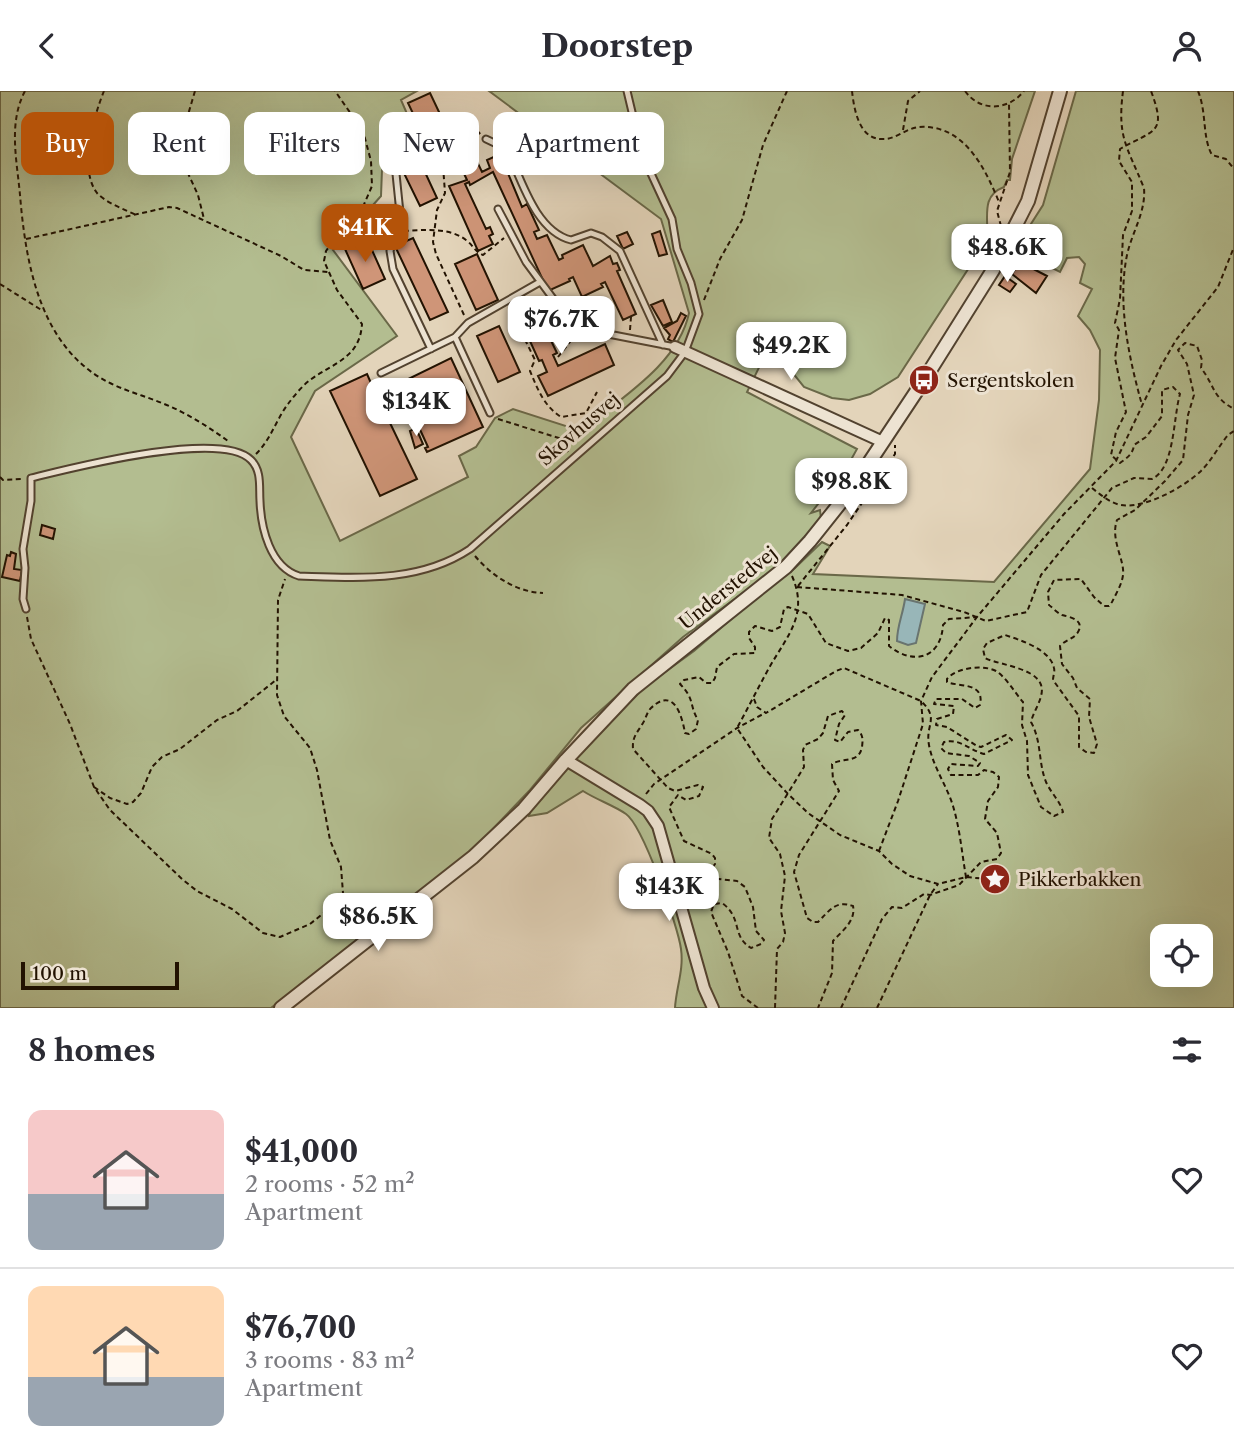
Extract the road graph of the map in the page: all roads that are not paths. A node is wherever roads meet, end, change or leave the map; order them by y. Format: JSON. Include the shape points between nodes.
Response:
{"nodes":[{"id":1,"x":627,"y":91,"type":"edge"},
{"id":2,"x":1060,"y":91,"type":"edge"},
{"id":3,"x":486,"y":139,"type":"road end"},
{"id":4,"x":396,"y":175,"type":"edge"},
{"id":5,"x":498,"y":209,"type":"dead end"},
{"id":6,"x":540,"y":282,"type":"junction"},
{"id":7,"x":455,"y":337,"type":"junction"},
{"id":8,"x":663,"y":345,"type":"junction"},
{"id":9,"x":431,"y":349,"type":"junction"},
{"id":10,"x":680,"y":349,"type":"junction"},
{"id":11,"x":381,"y":373,"type":"dead end"},
{"id":12,"x":493,"y":415,"type":"road end"},
{"id":13,"x":887,"y":437,"type":"junction"},
{"id":14,"x":26,"y":609,"type":"road end"},
{"id":15,"x":566,"y":760,"type":"junction"},
{"id":16,"x":281,"y":1008,"type":"edge"},
{"id":17,"x":713,"y":1008,"type":"edge"}],
"edges":[{"from":1,"to":10,"type":"lane","name":"Skovhusvej","via":[[642,154],[672,219],[699,314]]},
{"from":2,"to":13,"type":"street","name":"Understedvej","via":[[1028,201],[1013,234]]},
{"from":3,"to":8,"type":"lane","via":[[507,149],[538,213],[557,234],[571,240],[591,233],[620,251]]},
{"from":4,"to":9,"type":"lane","via":[[400,213],[390,251],[393,269]]},
{"from":5,"to":6,"type":"lane"},
{"from":6,"to":7,"type":"lane","via":[[468,323]]},
{"from":6,"to":8,"type":"lane","via":[[560,308],[583,326]]},
{"from":7,"to":9,"type":"lane"},
{"from":7,"to":12,"type":"lane"},
{"from":8,"to":10,"type":"lane"},
{"from":9,"to":11,"type":"lane"},
{"from":10,"to":13,"type":"street"},
{"from":10,"to":14,"type":"lane","name":"Skovhusvej","via":[[667,376],[470,549],[424,570],[371,578],[289,573],[264,533],[259,474],[251,459],[241,453],[163,451],[32,478],[23,549]]},
{"from":13,"to":15,"type":"street","name":"Understedvej","via":[[831,517],[786,567],[634,689]]},
{"from":15,"to":16,"type":"street","name":"Understedvej","via":[[524,809],[472,856]]},
{"from":15,"to":17,"type":"street","via":[[640,805],[657,826]]}]}
